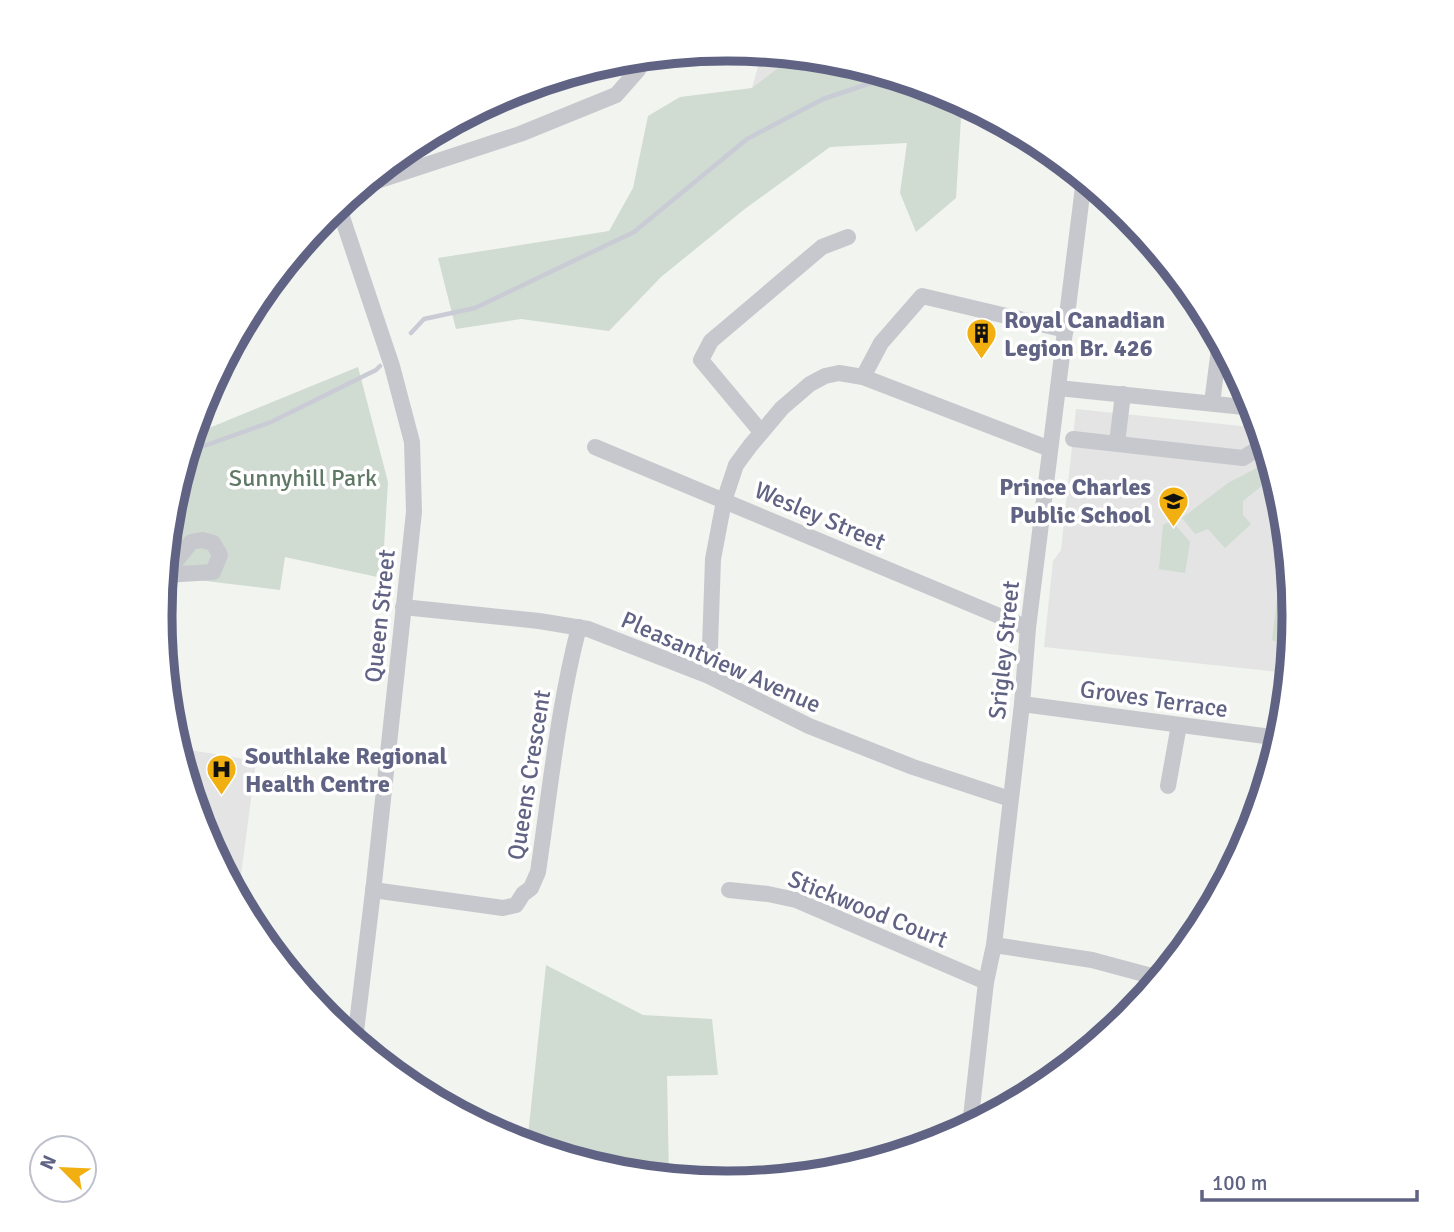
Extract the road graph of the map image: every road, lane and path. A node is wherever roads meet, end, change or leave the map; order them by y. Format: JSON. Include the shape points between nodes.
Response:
{"nodes":[{"id":1,"x":639,"y":69,"type":"edge"},
{"id":2,"x":387,"y":178,"type":"edge"},
{"id":3,"x":1083,"y":190,"type":"edge"},
{"id":4,"x":342,"y":217,"type":"edge"},
{"id":5,"x":848,"y":237,"type":"dead end"},
{"id":6,"x":1066,"y":330,"type":"junction"},
{"id":7,"x":1218,"y":358,"type":"edge"},
{"id":8,"x":863,"y":377,"type":"junction"},
{"id":9,"x":1058,"y":388,"type":"junction"},
{"id":10,"x":1124,"y":394,"type":"junction"},
{"id":11,"x":1212,"y":403,"type":"junction"},
{"id":12,"x":1241,"y":406,"type":"edge"},
{"id":13,"x":761,"y":432,"type":"junction"},
{"id":14,"x":1073,"y":439,"type":"dead end"},
{"id":15,"x":1117,"y":443,"type":"junction"},
{"id":16,"x":595,"y":447,"type":"dead end"},
{"id":17,"x":1051,"y":449,"type":"junction"},
{"id":18,"x":1256,"y":450,"type":"edge"},
{"id":19,"x":724,"y":500,"type":"junction"},
{"id":20,"x":403,"y":607,"type":"junction"},
{"id":21,"x":579,"y":628,"type":"junction"},
{"id":22,"x":1028,"y":628,"type":"junction"},
{"id":23,"x":709,"y":676,"type":"junction"},
{"id":24,"x":1021,"y":704,"type":"junction"},
{"id":25,"x":1179,"y":726,"type":"junction"},
{"id":26,"x":1268,"y":737,"type":"edge"},
{"id":27,"x":1168,"y":786,"type":"dead end"},
{"id":28,"x":1010,"y":799,"type":"junction"},
{"id":29,"x":373,"y":890,"type":"junction"},
{"id":30,"x":729,"y":890,"type":"dead end"},
{"id":31,"x":994,"y":945,"type":"junction"},
{"id":32,"x":1150,"y":975,"type":"edge"},
{"id":33,"x":986,"y":982,"type":"junction"},
{"id":34,"x":356,"y":1029,"type":"edge"},
{"id":35,"x":971,"y":1114,"type":"edge"}],
"edges":[{"from":1,"to":2,"type":"street","via":[[617,96]]},
{"from":3,"to":6,"type":"street","name":"Srigley Street"},
{"from":4,"to":20,"type":"street","name":"Queen Street","via":[[412,442],[414,512]]},
{"from":5,"to":13,"type":"street","via":[[822,247],[711,341],[701,360]]},
{"from":6,"to":8,"type":"street","via":[[922,296],[881,343]]},
{"from":6,"to":9,"type":"street","name":"Srigley Street"},
{"from":7,"to":11,"type":"street"},
{"from":8,"to":13,"type":"street","via":[[839,373],[810,384]]},
{"from":8,"to":17,"type":"street"},
{"from":9,"to":10,"type":"street"},
{"from":9,"to":17,"type":"street","name":"Srigley Street"},
{"from":10,"to":11,"type":"street"},
{"from":10,"to":15,"type":"street"},
{"from":11,"to":12,"type":"street"},
{"from":13,"to":19,"type":"street","via":[[736,466]]},
{"from":14,"to":15,"type":"street"},
{"from":15,"to":18,"type":"street","via":[[1243,458]]},
{"from":16,"to":19,"type":"street","name":"Wesley Street"},
{"from":17,"to":22,"type":"street","name":"Srigley Street"},
{"from":19,"to":22,"type":"street","name":"Wesley Street"},
{"from":19,"to":23,"type":"street","via":[[713,559]]},
{"from":20,"to":21,"type":"street","name":"Pleasantview Avenue"},
{"from":20,"to":29,"type":"street","name":"Queen Street"},
{"from":21,"to":23,"type":"street","name":"Pleasantview Avenue"},
{"from":21,"to":29,"type":"street","name":"Queens Crescent","via":[[569,663],[538,872],[531,888],[516,905],[503,908]]},
{"from":22,"to":24,"type":"street","name":"Srigley Street"},
{"from":23,"to":28,"type":"street","name":"Pleasantview Avenue","via":[[809,726]]},
{"from":24,"to":25,"type":"street","name":"Groves Terrace"},
{"from":24,"to":28,"type":"street","name":"Srigley Street"},
{"from":25,"to":26,"type":"street","name":"Groves Terrace"},
{"from":25,"to":27,"type":"street"},
{"from":28,"to":31,"type":"street","name":"Srigley Street"},
{"from":29,"to":34,"type":"street","name":"Queen Street"},
{"from":30,"to":33,"type":"street","name":"Stickwood Court","via":[[796,900]]},
{"from":31,"to":32,"type":"street","via":[[1092,960]]},
{"from":31,"to":33,"type":"street","name":"Srigley Street"},
{"from":33,"to":35,"type":"street","name":"Srigley Street"}]}
